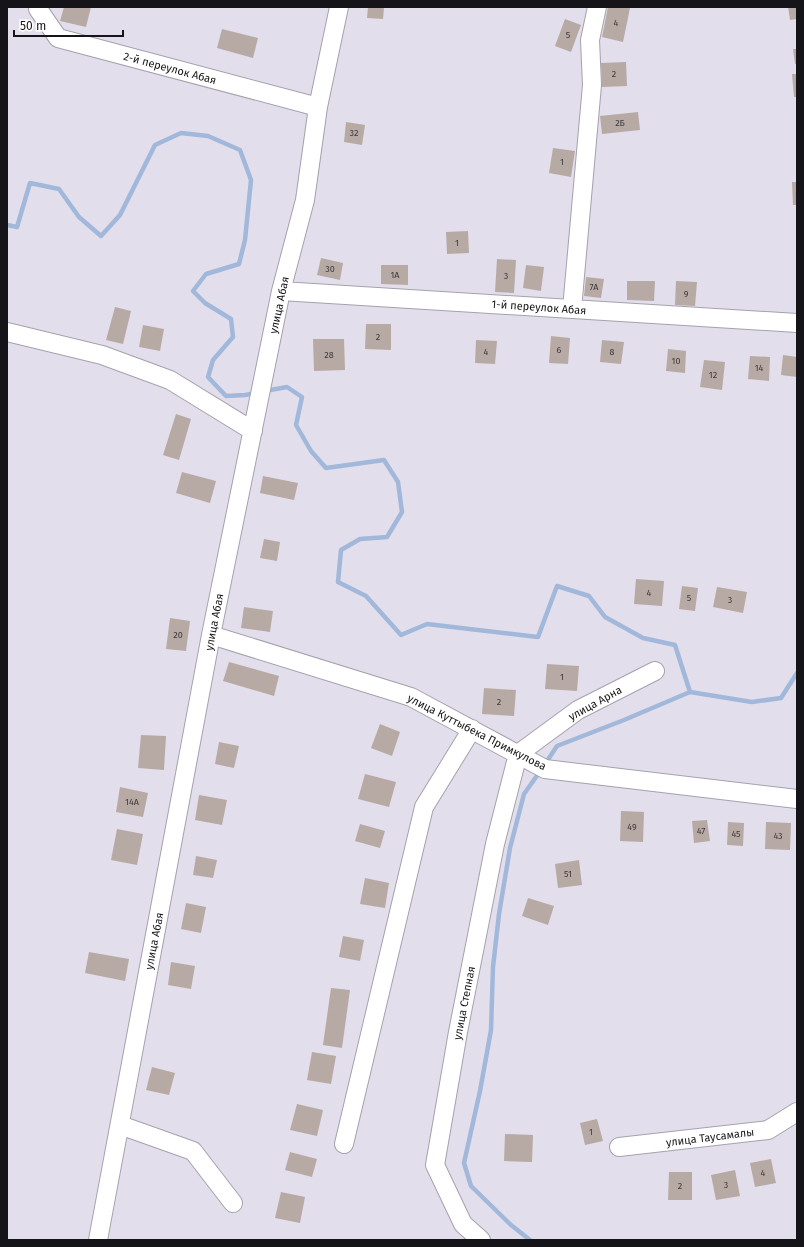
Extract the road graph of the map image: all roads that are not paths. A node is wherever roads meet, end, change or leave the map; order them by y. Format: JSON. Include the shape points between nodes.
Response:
{"nodes":[{"id":1,"x":38,"y":7,"type":"edge"},
{"id":2,"x":339,"y":7,"type":"edge"},
{"id":3,"x":597,"y":7,"type":"edge"},
{"id":4,"x":318,"y":107,"type":"junction"},
{"id":5,"x":281,"y":291,"type":"junction"},
{"id":6,"x":572,"y":309,"type":"junction"},
{"id":7,"x":797,"y":323,"type":"edge"},
{"id":8,"x":7,"y":332,"type":"edge"},
{"id":9,"x":253,"y":431,"type":"junction"},
{"id":10,"x":211,"y":635,"type":"junction"},
{"id":11,"x":655,"y":671,"type":"dead end"},
{"id":12,"x":472,"y":729,"type":"junction"},
{"id":13,"x":518,"y":754,"type":"junction"},
{"id":14,"x":797,"y":799,"type":"edge"},
{"id":15,"x":797,"y":1112,"type":"edge"},
{"id":16,"x":120,"y":1125,"type":"junction"},
{"id":17,"x":344,"y":1144,"type":"dead end"},
{"id":18,"x":619,"y":1147,"type":"dead end"},
{"id":19,"x":233,"y":1204,"type":"dead end"},
{"id":20,"x":98,"y":1240,"type":"edge"},
{"id":21,"x":481,"y":1240,"type":"edge"}],
"edges":[{"from":1,"to":4,"type":"street","name":"2-й переулок Абая","via":[[58,38]]},
{"from":2,"to":4,"type":"street","name":"улица Абая"},
{"from":3,"to":6,"type":"street","via":[[590,40],[592,85]]},
{"from":4,"to":5,"type":"street","name":"улица Абая","via":[[305,200]]},
{"from":5,"to":6,"type":"street","name":"1-й переулок Абая"},
{"from":5,"to":9,"type":"street","name":"улица Абая"},
{"from":6,"to":7,"type":"street","name":"1-й переулок Абая"},
{"from":8,"to":9,"type":"street","via":[[102,355],[170,380]]},
{"from":9,"to":10,"type":"street","name":"улица Абая"},
{"from":10,"to":12,"type":"street","name":"улица Куттыбека Примкулова","via":[[411,698]]},
{"from":10,"to":16,"type":"street","name":"улица Абая"},
{"from":11,"to":13,"type":"street","name":"улица Арна","via":[[578,710]]},
{"from":12,"to":13,"type":"street","name":"улица Куттыбека Примкулова"},
{"from":12,"to":17,"type":"street","via":[[424,807]]},
{"from":13,"to":14,"type":"street","name":"улица Куттыбека Примкулова","via":[[545,769]]},
{"from":13,"to":21,"type":"street","name":"улица Степная","via":[[495,844],[435,1166],[464,1224]]},
{"from":15,"to":18,"type":"street","name":"улица Таусамалы","via":[[768,1130]]},
{"from":16,"to":19,"type":"street","via":[[193,1151]]},
{"from":16,"to":20,"type":"street","name":"улица Абая"}]}
